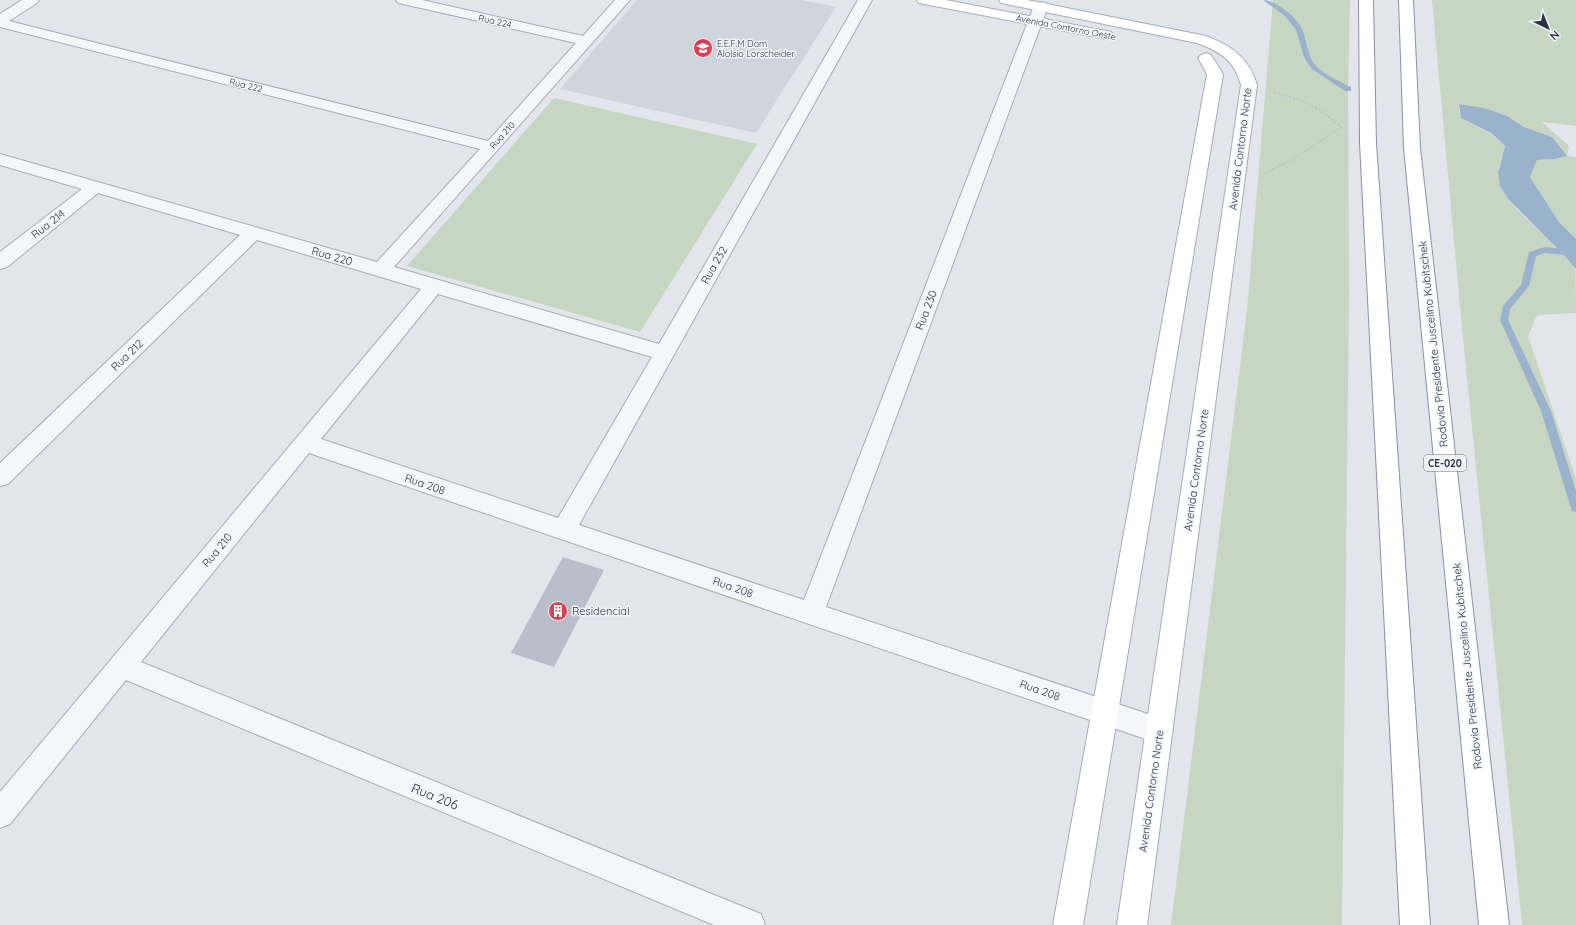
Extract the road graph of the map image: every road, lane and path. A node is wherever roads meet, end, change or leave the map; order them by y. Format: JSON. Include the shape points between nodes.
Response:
{"nodes":[{"id":1,"x":32,"y":0,"type":"edge"},
{"id":2,"x":403,"y":0,"type":"edge"},
{"id":3,"x":623,"y":0,"type":"edge"},
{"id":4,"x":865,"y":0,"type":"edge"},
{"id":5,"x":924,"y":0,"type":"edge"},
{"id":6,"x":1006,"y":0,"type":"edge"},
{"id":7,"x":1366,"y":0,"type":"edge"},
{"id":8,"x":1406,"y":0,"type":"edge"},
{"id":9,"x":1038,"y":14,"type":"junction"},
{"id":10,"x":0,"y":20,"type":"edge"},
{"id":11,"x":0,"y":23,"type":"edge"},
{"id":12,"x":1121,"y":38,"type":"dead end"},
{"id":13,"x":587,"y":41,"type":"junction"},
{"id":14,"x":1200,"y":50,"type":"junction"},
{"id":15,"x":1249,"y":85,"type":"junction"},
{"id":16,"x":1341,"y":128,"type":"junction"},
{"id":17,"x":1348,"y":129,"type":"dead end"},
{"id":18,"x":492,"y":147,"type":"junction"},
{"id":19,"x":0,"y":159,"type":"edge"},
{"id":20,"x":1235,"y":184,"type":"junction"},
{"id":21,"x":95,"y":187,"type":"junction"},
{"id":22,"x":254,"y":233,"type":"junction"},
{"id":23,"x":0,"y":262,"type":"edge"},
{"id":24,"x":381,"y":270,"type":"junction"},
{"id":25,"x":434,"y":286,"type":"junction"},
{"id":26,"x":664,"y":353,"type":"junction"},
{"id":27,"x":305,"y":443,"type":"junction"},
{"id":28,"x":0,"y":477,"type":"edge"},
{"id":29,"x":564,"y":530,"type":"junction"},
{"id":30,"x":811,"y":613,"type":"junction"},
{"id":31,"x":121,"y":666,"type":"junction"},
{"id":32,"x":1105,"y":712,"type":"junction"},
{"id":33,"x":1160,"y":730,"type":"junction"},
{"id":34,"x":0,"y":814,"type":"edge"},
{"id":35,"x":750,"y":925,"type":"edge"},
{"id":36,"x":1068,"y":925,"type":"edge"},
{"id":37,"x":1132,"y":925,"type":"edge"},
{"id":38,"x":1415,"y":925,"type":"edge"},
{"id":39,"x":1494,"y":925,"type":"edge"}],
"edges":[{"from":1,"to":10,"type":"street"},
{"from":2,"to":13,"type":"street","name":"Rua 224"},
{"from":3,"to":13,"type":"street","name":"Rua 210"},
{"from":4,"to":26,"type":"street","name":"Rua 232"},
{"from":5,"to":9,"type":"main road","name":"Avenida Contorno Oeste"},
{"from":6,"to":9,"type":"main road","name":"Avenida Contorno Oeste"},
{"from":7,"to":38,"type":"main road","via":[[1368,143]]},
{"from":8,"to":39,"type":"main road","name":"Rodovia Presidente Juscelino Kubitschek","number":"CE-020","via":[[1412,148]]},
{"from":9,"to":12,"type":"main road","name":"Avenida Contorno Oeste"},
{"from":9,"to":14,"type":"main road","name":"Avenida Contorno Oeste"},
{"from":9,"to":30,"type":"street","name":"Rua 230"},
{"from":11,"to":18,"type":"street","name":"Rua 222"},
{"from":13,"to":18,"type":"street","name":"Rua 210"},
{"from":14,"to":15,"type":"main road","name":"Avenida Contorno Norte","via":[[1220,46],[1234,56],[1246,72]]},
{"from":14,"to":32,"type":"main road","via":[[1215,74]]},
{"from":15,"to":16,"type":"path","via":[[1300,100],[1319,109]]},
{"from":15,"to":20,"type":"main road","name":"Avenida Contorno Norte"},
{"from":16,"to":17,"type":"path"},
{"from":16,"to":20,"type":"path","via":[[1281,166],[1254,179]]},
{"from":18,"to":24,"type":"street","name":"Rua 210"},
{"from":19,"to":21,"type":"street","name":"Rua 220"},
{"from":20,"to":33,"type":"main road","name":"Avenida Contorno Norte"},
{"from":21,"to":22,"type":"street","name":"Rua 220"},
{"from":21,"to":23,"type":"street","name":"Rua 214"},
{"from":22,"to":24,"type":"street","name":"Rua 220"},
{"from":22,"to":28,"type":"street","name":"Rua 212"},
{"from":24,"to":25,"type":"street","name":"Rua 220"},
{"from":25,"to":26,"type":"street","name":"Rua 220"},
{"from":25,"to":27,"type":"street","name":"Rua 210"},
{"from":26,"to":29,"type":"street","name":"Rua 232"},
{"from":27,"to":29,"type":"street","name":"Rua 208"},
{"from":27,"to":31,"type":"street","name":"Rua 210"},
{"from":29,"to":30,"type":"street","name":"Rua 208"},
{"from":30,"to":32,"type":"street","name":"Rua 208"},
{"from":31,"to":34,"type":"street","name":"Rua 210"},
{"from":31,"to":35,"type":"street","name":"Rua 206"},
{"from":32,"to":33,"type":"street","name":"Rua 208"},
{"from":32,"to":36,"type":"main road"},
{"from":33,"to":37,"type":"main road","name":"Avenida Contorno Norte"}]}
